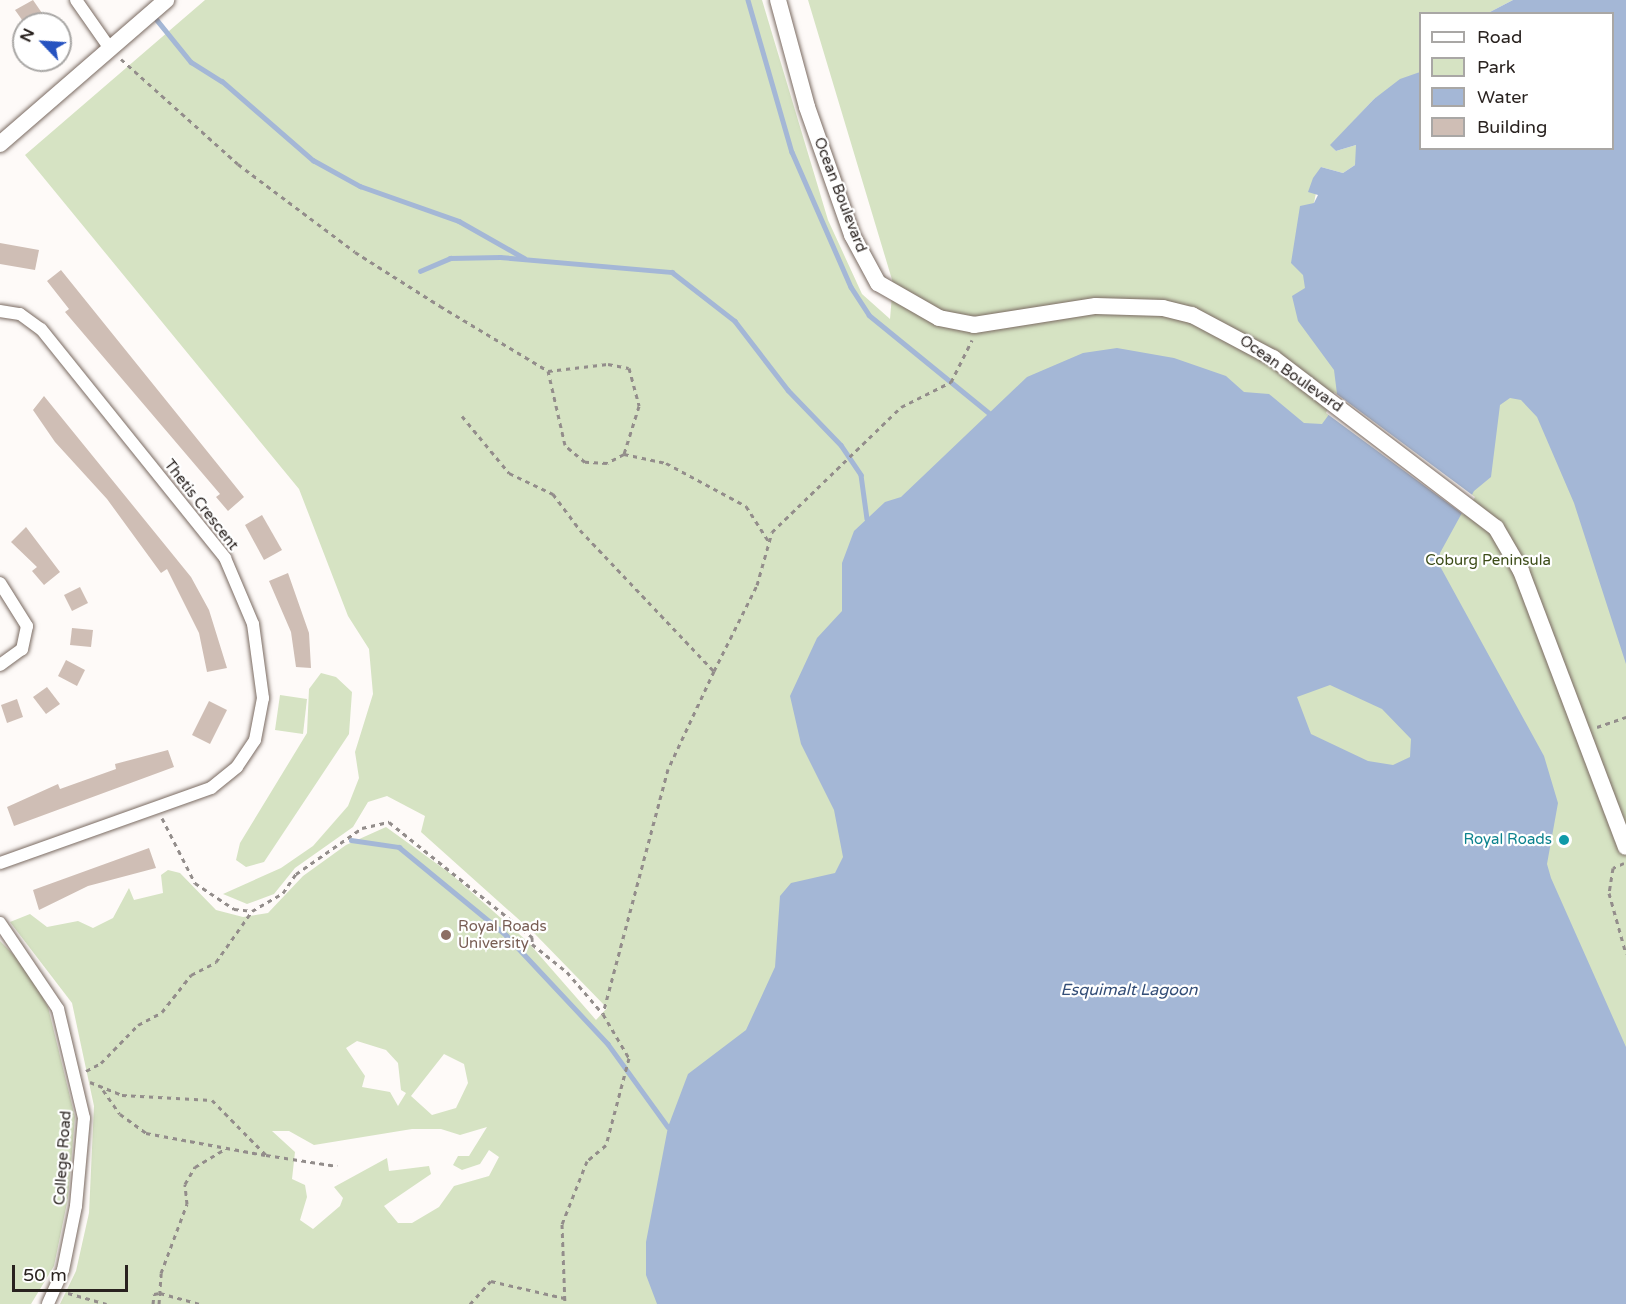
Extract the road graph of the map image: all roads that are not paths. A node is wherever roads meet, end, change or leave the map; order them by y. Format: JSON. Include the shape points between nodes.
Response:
{"nodes":[{"id":1,"x":76,"y":0,"type":"edge"},
{"id":2,"x":166,"y":0,"type":"edge"},
{"id":3,"x":778,"y":0,"type":"edge"},
{"id":4,"x":111,"y":50,"type":"junction"},
{"id":5,"x":0,"y":144,"type":"edge"},
{"id":6,"x":0,"y":311,"type":"edge"},
{"id":7,"x":0,"y":583,"type":"edge"},
{"id":8,"x":0,"y":665,"type":"edge"},
{"id":9,"x":1626,"y":847,"type":"edge"},
{"id":10,"x":0,"y":863,"type":"edge"},
{"id":11,"x":0,"y":923,"type":"edge"},
{"id":12,"x":48,"y":1304,"type":"edge"}],
"edges":[{"from":1,"to":4,"type":"street"},
{"from":2,"to":4,"type":"street"},
{"from":3,"to":9,"type":"street","name":"Ocean Boulevard","via":[[825,160],[852,235],[878,283],[939,318],[980,325],[1096,306],[1163,308],[1244,340],[1327,398],[1496,528],[1521,571]]},
{"from":4,"to":5,"type":"street"},
{"from":6,"to":10,"type":"street","name":"Thetis Crescent","via":[[33,320],[212,539],[251,615],[262,674],[255,740],[225,778],[157,808]]},
{"from":7,"to":8,"type":"street","via":[[27,626],[22,649]]},
{"from":11,"to":12,"type":"street","name":"College Road","via":[[51,992],[77,1075],[84,1118],[76,1206]]}]}
